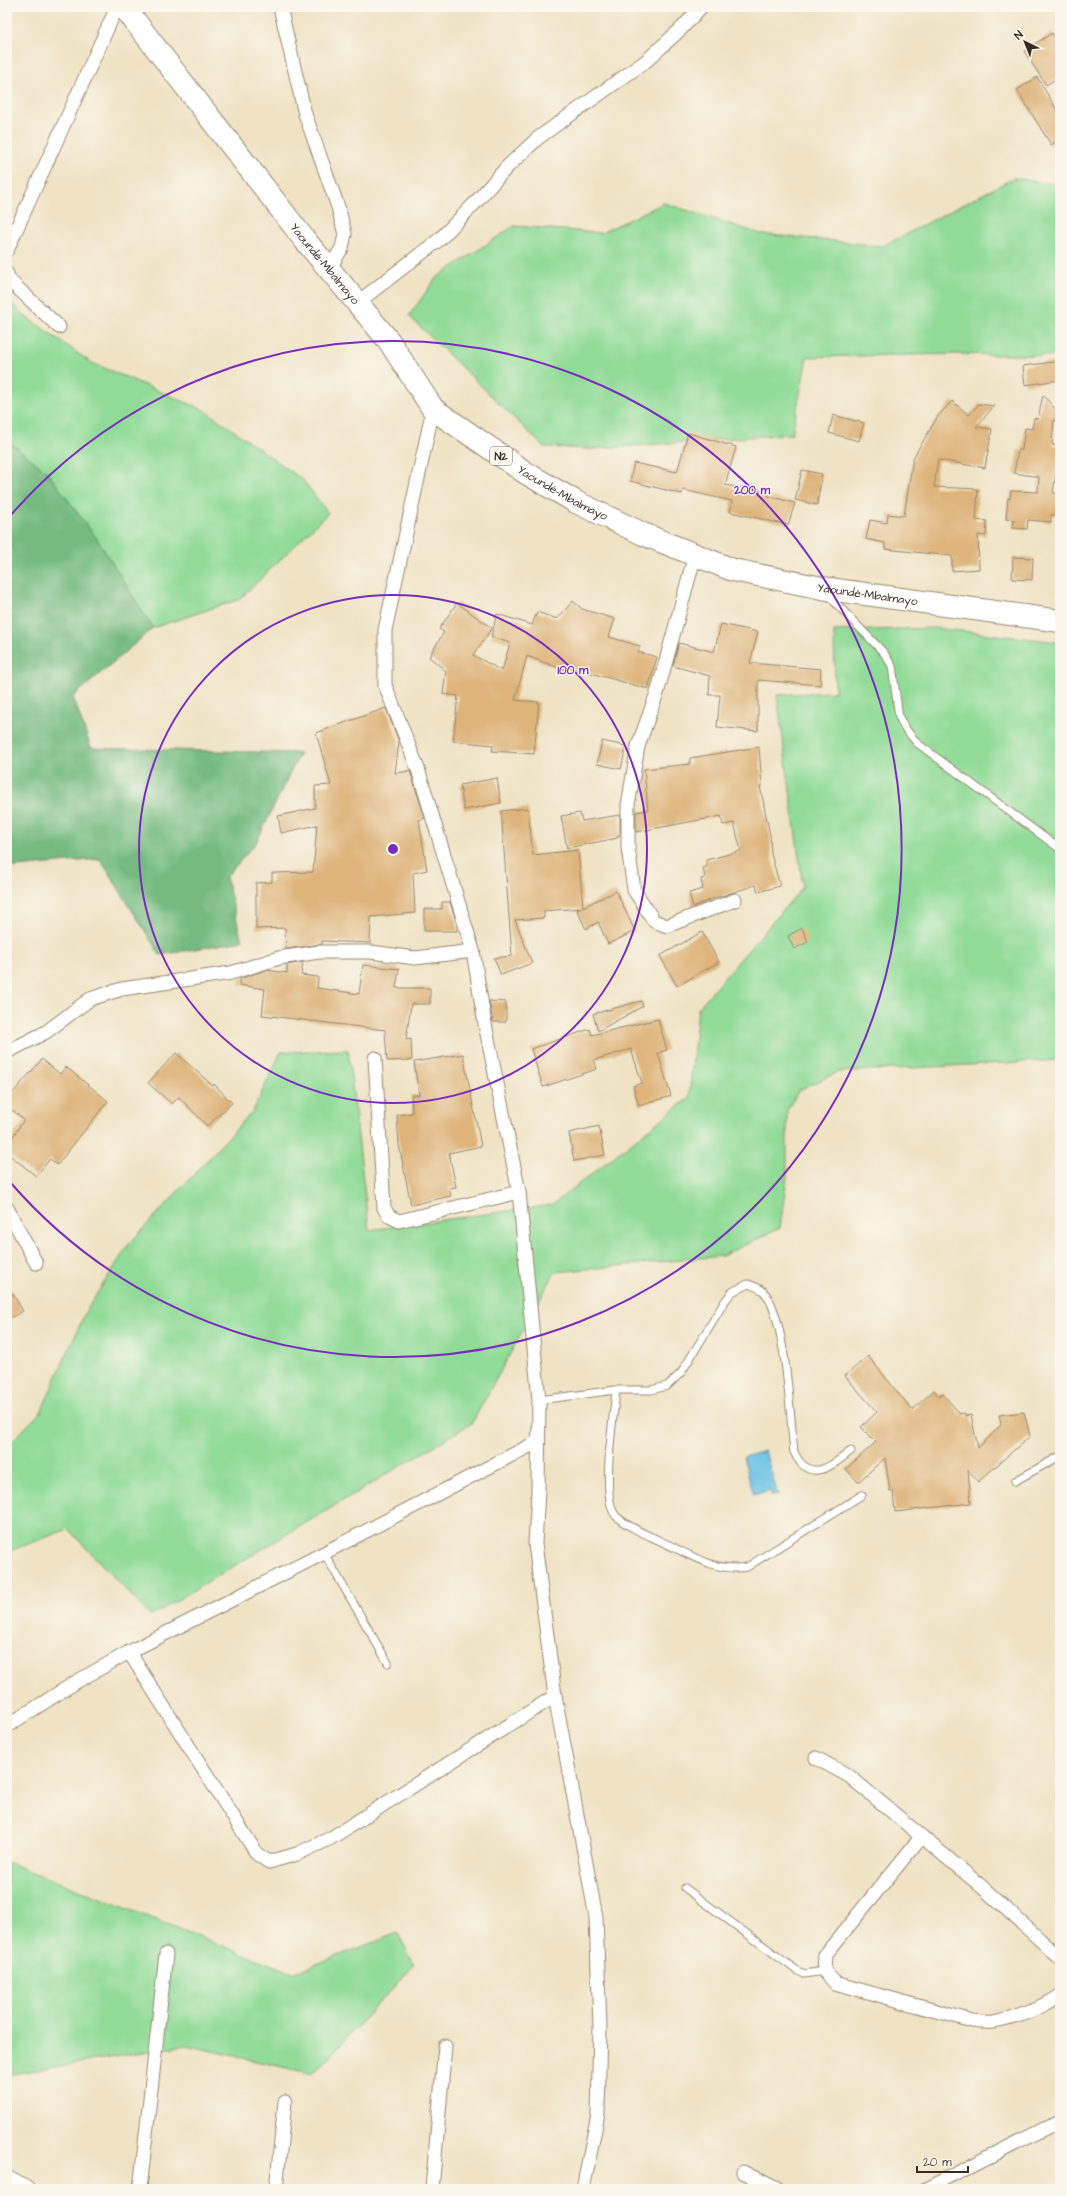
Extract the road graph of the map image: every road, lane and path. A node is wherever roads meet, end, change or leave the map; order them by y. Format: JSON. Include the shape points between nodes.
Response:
{"nodes":[{"id":1,"x":117,"y":7,"type":"edge"},
{"id":2,"x":124,"y":7,"type":"edge"},
{"id":3,"x":280,"y":7,"type":"edge"},
{"id":4,"x":701,"y":7,"type":"edge"},
{"id":5,"x":7,"y":250,"type":"edge"},
{"id":6,"x":329,"y":269,"type":"junction"},
{"id":7,"x":7,"y":274,"type":"edge"},
{"id":8,"x":358,"y":303,"type":"junction"},
{"id":9,"x":58,"y":327,"type":"dead end"},
{"id":10,"x":433,"y":409,"type":"junction"},
{"id":11,"x":695,"y":555,"type":"junction"},
{"id":12,"x":822,"y":588,"type":"junction"},
{"id":13,"x":1060,"y":621,"type":"edge"},
{"id":14,"x":1060,"y":849,"type":"edge"},
{"id":15,"x":736,"y":900,"type":"dead end"},
{"id":16,"x":473,"y":951,"type":"junction"},
{"id":17,"x":7,"y":1052,"type":"edge"},
{"id":18,"x":375,"y":1058,"type":"dead end"},
{"id":19,"x":519,"y":1192,"type":"junction"},
{"id":20,"x":7,"y":1208,"type":"edge"},
{"id":21,"x":36,"y":1263,"type":"dead end"},
{"id":22,"x":616,"y":1390,"type":"junction"},
{"id":23,"x":539,"y":1400,"type":"junction"},
{"id":24,"x":538,"y":1442,"type":"junction"},
{"id":25,"x":851,"y":1451,"type":"dead end"},
{"id":26,"x":1060,"y":1456,"type":"edge"},
{"id":27,"x":1015,"y":1481,"type":"dead end"},
{"id":28,"x":862,"y":1495,"type":"dead end"},
{"id":29,"x":324,"y":1553,"type":"junction"},
{"id":30,"x":129,"y":1652,"type":"junction"},
{"id":31,"x":388,"y":1663,"type":"dead end"},
{"id":32,"x":555,"y":1696,"type":"junction"},
{"id":33,"x":7,"y":1726,"type":"edge"},
{"id":34,"x":816,"y":1758,"type":"dead end"},
{"id":35,"x":920,"y":1837,"type":"junction"},
{"id":36,"x":685,"y":1888,"type":"dead end"},
{"id":37,"x":166,"y":1954,"type":"dead end"},
{"id":38,"x":1060,"y":1958,"type":"edge"},
{"id":39,"x":824,"y":1971,"type":"junction"},
{"id":40,"x":1060,"y":1995,"type":"edge"},
{"id":41,"x":445,"y":2046,"type":"dead end"},
{"id":42,"x":285,"y":2102,"type":"dead end"},
{"id":43,"x":1060,"y":2121,"type":"edge"},
{"id":44,"x":743,"y":2172,"type":"dead end"},
{"id":45,"x":7,"y":2177,"type":"edge"},
{"id":46,"x":28,"y":2189,"type":"edge"},
{"id":47,"x":140,"y":2189,"type":"edge"},
{"id":48,"x":276,"y":2189,"type":"edge"},
{"id":49,"x":432,"y":2189,"type":"edge"},
{"id":50,"x":583,"y":2189,"type":"edge"},
{"id":51,"x":777,"y":2189,"type":"edge"},
{"id":52,"x":926,"y":2189,"type":"edge"}],
"edges":[{"from":1,"to":5,"type":"street"},
{"from":2,"to":6,"type":"highway","name":"Yaoundé-Mbalmayo","number":"N2"},
{"from":3,"to":6,"type":"street","via":[[305,114],[345,234],[342,248]]},
{"from":4,"to":8,"type":"street","via":[[646,61],[538,138],[507,167],[440,239]]},
{"from":6,"to":8,"type":"highway","name":"Yaoundé-Mbalmayo","number":"N2"},
{"from":7,"to":9,"type":"street","via":[[9,280]]},
{"from":8,"to":10,"type":"highway","name":"Yaoundé-Mbalmayo","number":"N2","via":[[389,341]]},
{"from":10,"to":11,"type":"highway","name":"Yaoundé-Mbalmayo","number":"N2","via":[[526,473],[576,502]]},
{"from":10,"to":16,"type":"street","via":[[385,630],[385,685],[418,769]]},
{"from":11,"to":12,"type":"highway","name":"Yaoundé-Mbalmayo","number":"N2","via":[[733,570]]},
{"from":11,"to":15,"type":"street","via":[[658,690],[638,746],[628,805],[628,847],[634,890],[654,921],[668,926]]},
{"from":12,"to":13,"type":"highway","name":"Yaoundé-Mbalmayo","number":"N2"},
{"from":12,"to":14,"type":"lane","via":[[884,653],[892,666],[899,717],[917,743]]},
{"from":16,"to":17,"type":"street","via":[[415,958],[371,952],[319,952],[279,958],[231,973],[122,989],[90,1000],[46,1032]]},
{"from":16,"to":19,"type":"street"},
{"from":18,"to":19,"type":"street","via":[[384,1208],[389,1216],[399,1221]]},
{"from":19,"to":23,"type":"street"},
{"from":20,"to":21,"type":"street"},
{"from":22,"to":23,"type":"lane"},
{"from":22,"to":25,"type":"lane","via":[[651,1390],[667,1386],[681,1373],[732,1292],[748,1284],[763,1290],[771,1301],[781,1334],[794,1452],[798,1460],[812,1470],[825,1470]]},
{"from":22,"to":28,"type":"lane","via":[[607,1491],[612,1510],[627,1524],[698,1559],[725,1568],[747,1567]]},
{"from":23,"to":24,"type":"street"},
{"from":24,"to":29,"type":"street"},
{"from":24,"to":32,"type":"street","via":[[535,1544]]},
{"from":26,"to":27,"type":"lane"},
{"from":29,"to":30,"type":"street"},
{"from":29,"to":31,"type":"lane"},
{"from":30,"to":32,"type":"street","via":[[257,1854],[269,1862],[297,1854],[331,1838]]},
{"from":30,"to":33,"type":"street"},
{"from":32,"to":50,"type":"street","via":[[596,1918],[600,2027],[598,2114]]},
{"from":34,"to":35,"type":"street","via":[[849,1776]]},
{"from":35,"to":38,"type":"street","via":[[981,1886]]},
{"from":35,"to":39,"type":"street","via":[[825,1955]]},
{"from":36,"to":39,"type":"lane","via":[[796,1970],[804,1974]]},
{"from":37,"to":47,"type":"street"},
{"from":39,"to":40,"type":"street","via":[[835,1983],[972,2021],[992,2022],[1014,2016],[1051,2002]]},
{"from":41,"to":49,"type":"street"},
{"from":42,"to":48,"type":"street"},
{"from":43,"to":52,"type":"street"},
{"from":44,"to":51,"type":"street"},
{"from":45,"to":46,"type":"street"}]}
